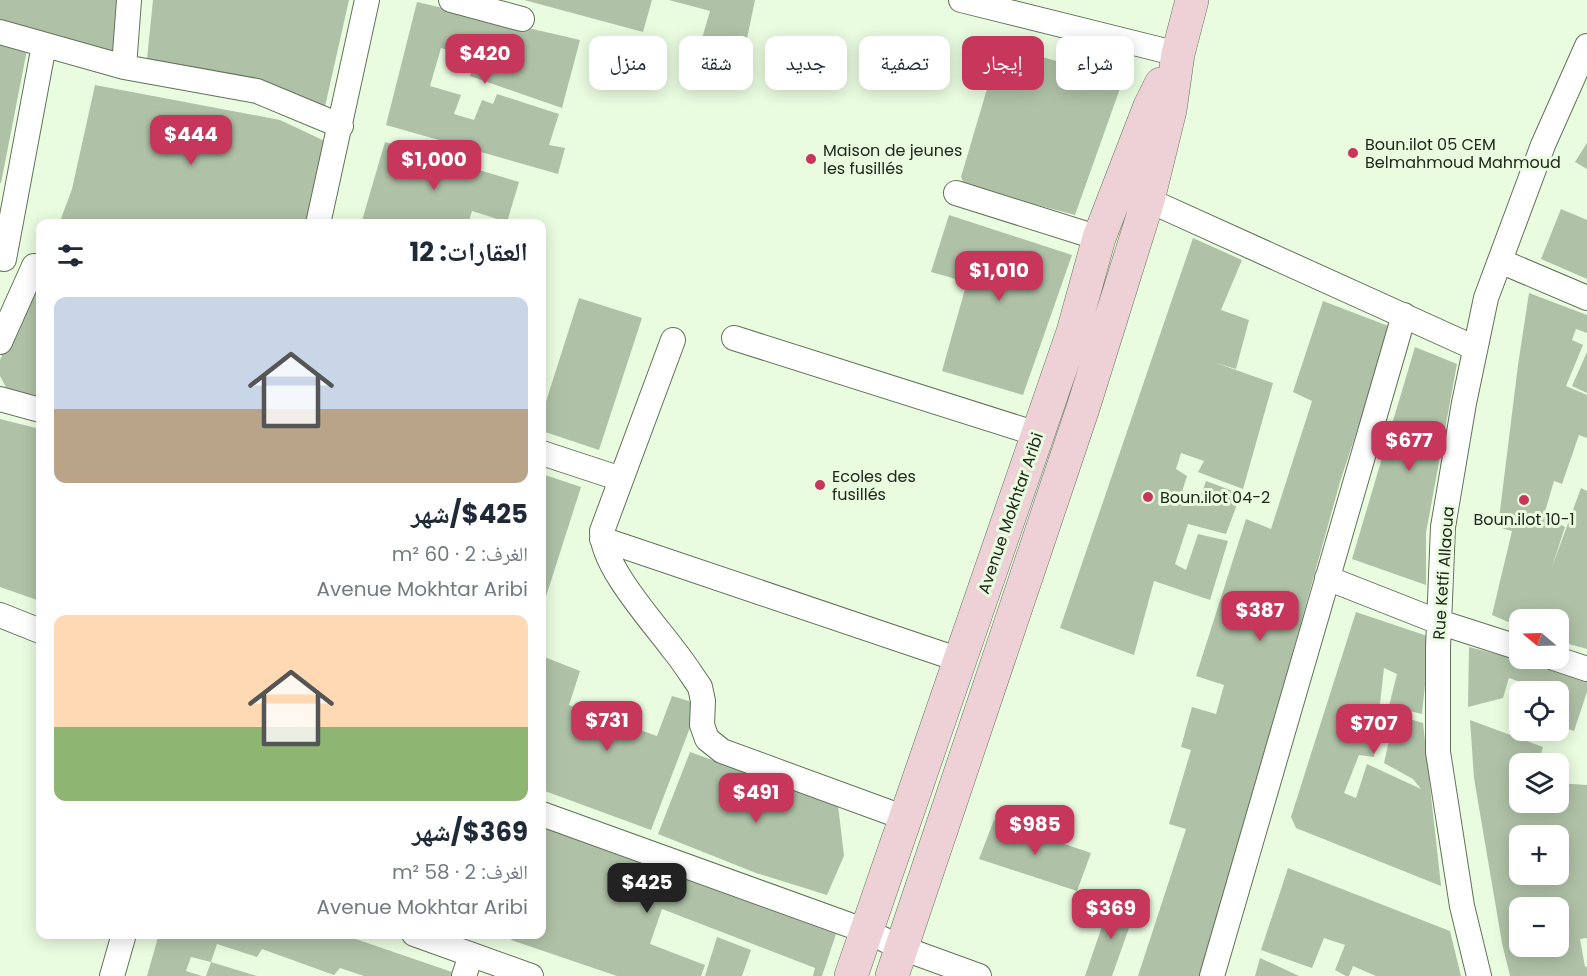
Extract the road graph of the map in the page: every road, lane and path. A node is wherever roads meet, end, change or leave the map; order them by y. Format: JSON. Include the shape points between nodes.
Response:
{"nodes":[{"id":1,"x":129,"y":0,"type":"edge"},
{"id":2,"x":367,"y":0,"type":"edge"},
{"id":3,"x":451,"y":0,"type":"edge"},
{"id":4,"x":961,"y":0,"type":"edge"},
{"id":5,"x":1192,"y":0,"type":"edge"},
{"id":6,"x":522,"y":19,"type":"dead end"},
{"id":7,"x":0,"y":32,"type":"edge"},
{"id":8,"x":44,"y":45,"type":"junction"},
{"id":9,"x":1587,"y":46,"type":"edge"},
{"id":10,"x":1178,"y":54,"type":"junction"},
{"id":11,"x":124,"y":67,"type":"junction"},
{"id":12,"x":341,"y":126,"type":"junction"},
{"id":13,"x":956,"y":193,"type":"dead end"},
{"id":14,"x":1148,"y":200,"type":"junction"},
{"id":15,"x":319,"y":219,"type":"edge"},
{"id":16,"x":1099,"y":238,"type":"junction"},
{"id":17,"x":2,"y":258,"type":"edge"},
{"id":18,"x":1500,"y":261,"type":"junction"},
{"id":19,"x":36,"y":267,"type":"edge"},
{"id":20,"x":36,"y":269,"type":"edge"},
{"id":21,"x":1587,"y":298,"type":"edge"},
{"id":22,"x":1404,"y":315,"type":"junction"},
{"id":23,"x":734,"y":338,"type":"dead end"},
{"id":24,"x":673,"y":340,"type":"dead end"},
{"id":25,"x":0,"y":342,"type":"edge"},
{"id":26,"x":1475,"y":348,"type":"junction"},
{"id":27,"x":0,"y":399,"type":"edge"},
{"id":28,"x":36,"y":409,"type":"edge"},
{"id":29,"x":1037,"y":434,"type":"junction"},
{"id":30,"x":546,"y":454,"type":"edge"},
{"id":31,"x":621,"y":479,"type":"junction"},
{"id":32,"x":602,"y":539,"type":"junction"},
{"id":33,"x":1327,"y":578,"type":"junction"},
{"id":34,"x":0,"y":615,"type":"edge"},
{"id":35,"x":1439,"y":622,"type":"junction"},
{"id":36,"x":36,"y":629,"type":"edge"},
{"id":37,"x":1509,"y":644,"type":"edge"},
{"id":38,"x":960,"y":660,"type":"junction"},
{"id":39,"x":1569,"y":663,"type":"edge"},
{"id":40,"x":1587,"y":669,"type":"edge"},
{"id":41,"x":546,"y":815,"type":"edge"},
{"id":42,"x":905,"y":818,"type":"junction"},
{"id":43,"x":866,"y":932,"type":"junction"},
{"id":44,"x":122,"y":939,"type":"edge"},
{"id":45,"x":423,"y":939,"type":"edge"},
{"id":46,"x":897,"y":962,"type":"edge"},
{"id":47,"x":467,"y":965,"type":"edge"},
{"id":48,"x":111,"y":976,"type":"edge"},
{"id":49,"x":531,"y":976,"type":"edge"},
{"id":50,"x":851,"y":976,"type":"edge"},
{"id":51,"x":979,"y":976,"type":"edge"},
{"id":52,"x":1212,"y":976,"type":"edge"},
{"id":53,"x":1479,"y":976,"type":"edge"}],
"edges":[{"from":1,"to":11,"type":"street"},
{"from":2,"to":12,"type":"street"},
{"from":3,"to":6,"type":"street"},
{"from":4,"to":10,"type":"street"},
{"from":5,"to":10,"type":"main road","name":"Avenue Mokhtar Aribi"},
{"from":7,"to":8,"type":"street"},
{"from":8,"to":11,"type":"street"},
{"from":8,"to":17,"type":"street"},
{"from":9,"to":18,"type":"street","name":"Rue Ketfi Allaoua","via":[[1543,145]]},
{"from":10,"to":14,"type":"main road","name":"Avenue Mokhtar Aribi","via":[[1170,110]]},
{"from":10,"to":16,"type":"main road","name":"Avenue Mokhtar Aribi","via":[[1150,106]]},
{"from":11,"to":12,"type":"street","via":[[257,91]]},
{"from":12,"to":15,"type":"street"},
{"from":13,"to":16,"type":"street"},
{"from":14,"to":22,"type":"street"},
{"from":14,"to":46,"type":"main road","name":"Avenue Mokhtar Aribi","via":[[1083,408]]},
{"from":16,"to":29,"type":"main road","name":"Avenue Mokhtar Aribi","via":[[1073,332]]},
{"from":17,"to":19,"type":"street"},
{"from":18,"to":21,"type":"street"},
{"from":18,"to":26,"type":"street","name":"Rue Ketfi Allaoua","via":[[1486,298]]},
{"from":20,"to":25,"type":"street"},
{"from":22,"to":26,"type":"street"},
{"from":22,"to":33,"type":"street"},
{"from":23,"to":29,"type":"street"},
{"from":24,"to":31,"type":"street"},
{"from":26,"to":35,"type":"street","name":"Rue Ketfi Allaoua","via":[[1443,527]]},
{"from":27,"to":28,"type":"street"},
{"from":29,"to":38,"type":"main road","name":"Avenue Mokhtar Aribi"},
{"from":30,"to":31,"type":"street"},
{"from":31,"to":32,"type":"street"},
{"from":32,"to":38,"type":"street"},
{"from":32,"to":42,"type":"street","via":[[632,595],[700,687],[702,725],[707,739],[722,751]]},
{"from":33,"to":35,"type":"street"},
{"from":33,"to":52,"type":"street"},
{"from":34,"to":36,"type":"street"},
{"from":35,"to":37,"type":"street"},
{"from":35,"to":53,"type":"street","name":"Rue Ketfi Allaoua","via":[[1438,752],[1462,906]]},
{"from":38,"to":42,"type":"main road","name":"Avenue Mokhtar Aribi"},
{"from":39,"to":40,"type":"street"},
{"from":41,"to":43,"type":"street"},
{"from":42,"to":43,"type":"main road","name":"Avenue Mokhtar Aribi"},
{"from":43,"to":46,"type":"street"},
{"from":43,"to":50,"type":"main road","name":"Avenue Mokhtar Aribi"},
{"from":44,"to":48,"type":"street"},
{"from":45,"to":47,"type":"street"},
{"from":46,"to":51,"type":"street"},
{"from":47,"to":49,"type":"street"}]}
